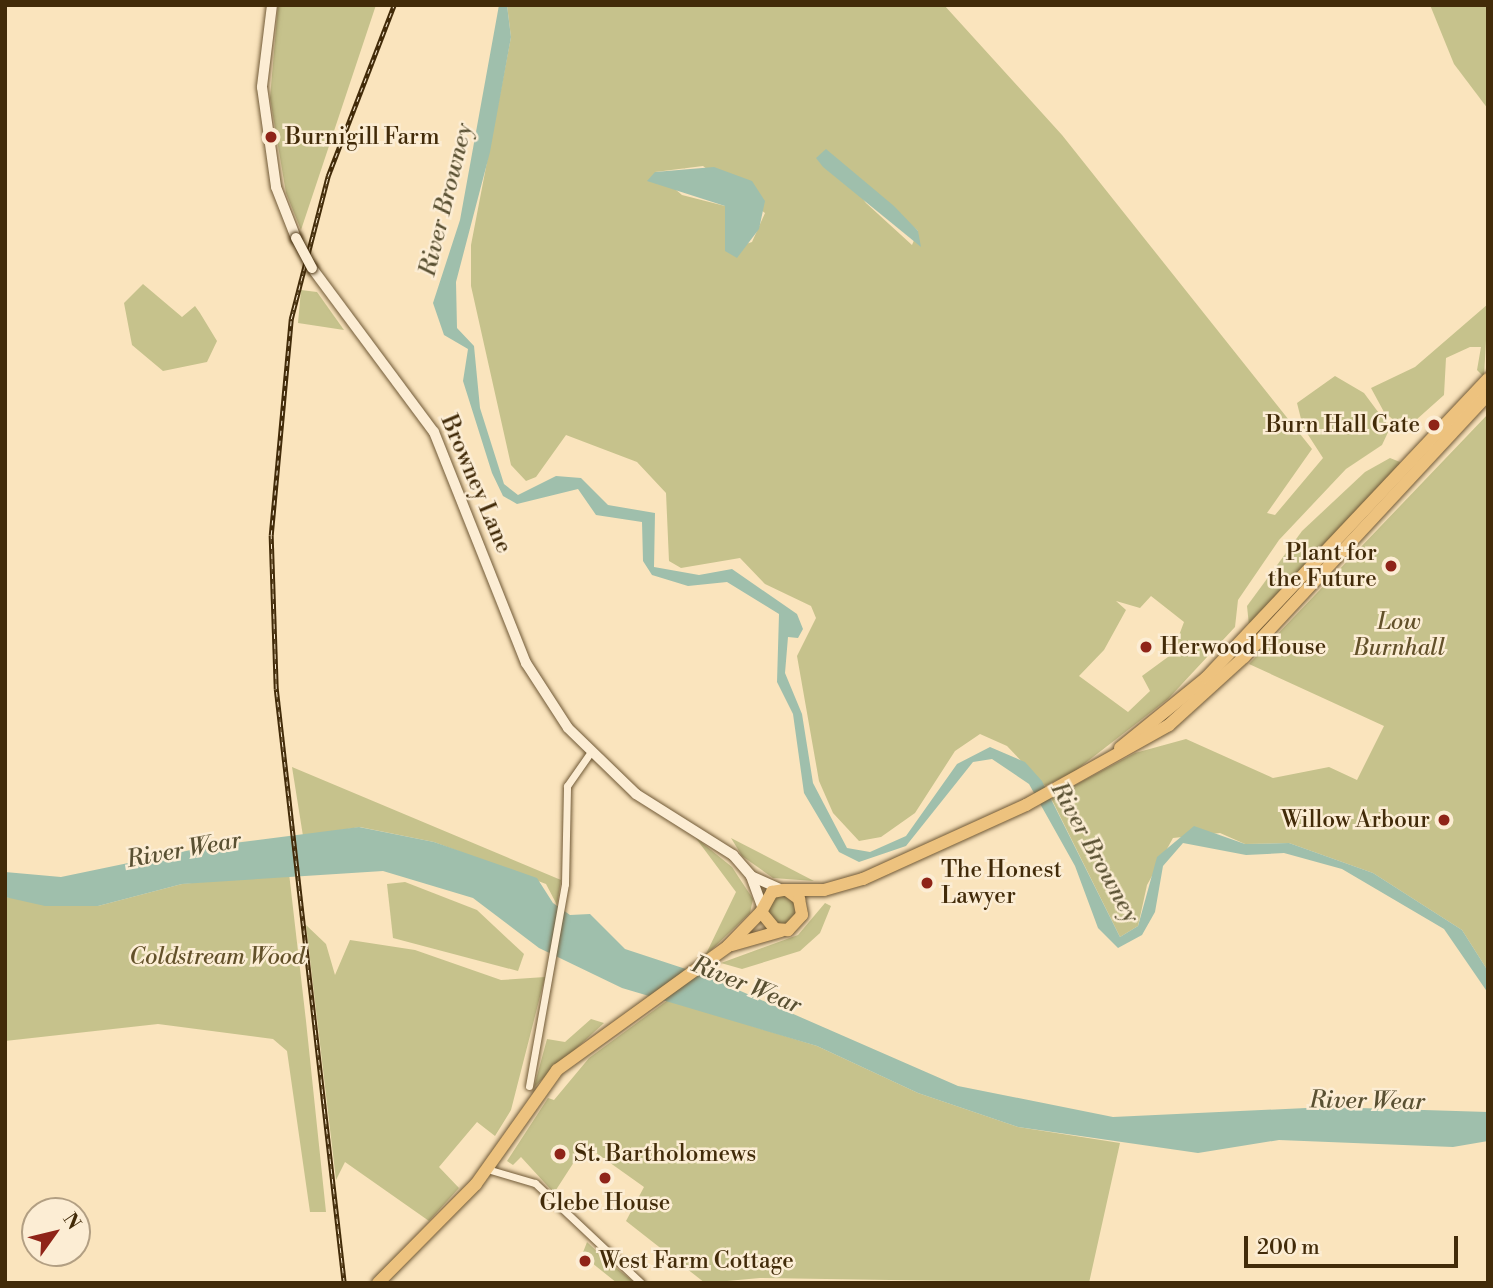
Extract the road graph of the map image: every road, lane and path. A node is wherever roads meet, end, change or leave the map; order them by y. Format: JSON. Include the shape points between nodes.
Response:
{"nodes":[{"id":1,"x":272,"y":5,"type":"edge"},
{"id":2,"x":1488,"y":379,"type":"edge"},
{"id":3,"x":1488,"y":394,"type":"edge"},
{"id":4,"x":589,"y":754,"type":"junction"},
{"id":5,"x":1098,"y":766,"type":"junction"},
{"id":6,"x":751,"y":876,"type":"junction"},
{"id":7,"x":785,"y":890,"type":"junction"},
{"id":8,"x":824,"y":890,"type":"junction"},
{"id":9,"x":761,"y":909,"type":"junction"},
{"id":10,"x":802,"y":909,"type":"junction"},
{"id":11,"x":781,"y":931,"type":"junction"},
{"id":12,"x":728,"y":947,"type":"junction"},
{"id":13,"x":529,"y":1086,"type":"dead end"},
{"id":14,"x":487,"y":1169,"type":"junction"},
{"id":15,"x":378,"y":1283,"type":"edge"},
{"id":16,"x":641,"y":1283,"type":"edge"}],
"edges":[{"from":1,"to":4,"type":"main road","name":"Browney Lane","bridge":true,"via":[[262,88],[276,187],[296,238],[312,268],[434,432],[526,663]]},
{"from":2,"to":5,"type":"highway","via":[[1206,678]]},
{"from":3,"to":5,"type":"highway","via":[[1209,691],[1169,725]]},
{"from":4,"to":6,"type":"main road","name":"Browney Lane","via":[[636,794],[725,848]]},
{"from":4,"to":13,"type":"street","via":[[567,786],[554,963]]},
{"from":5,"to":8,"type":"highway","via":[[1026,805],[863,879]]},
{"from":6,"to":7,"type":"main road"},
{"from":6,"to":9,"type":"main road"},
{"from":7,"to":8,"type":"highway"},
{"from":7,"to":9,"type":"highway","via":[[772,892]]},
{"from":7,"to":10,"type":"highway"},
{"from":8,"to":10,"type":"highway"},
{"from":9,"to":11,"type":"highway","via":[[770,927]]},
{"from":9,"to":12,"type":"highway"},
{"from":10,"to":11,"type":"highway","via":[[794,927]]},
{"from":11,"to":12,"type":"highway"},
{"from":12,"to":14,"type":"highway","via":[[557,1070]]},
{"from":14,"to":15,"type":"highway"},
{"from":14,"to":16,"type":"street","via":[[535,1183]]}]}
